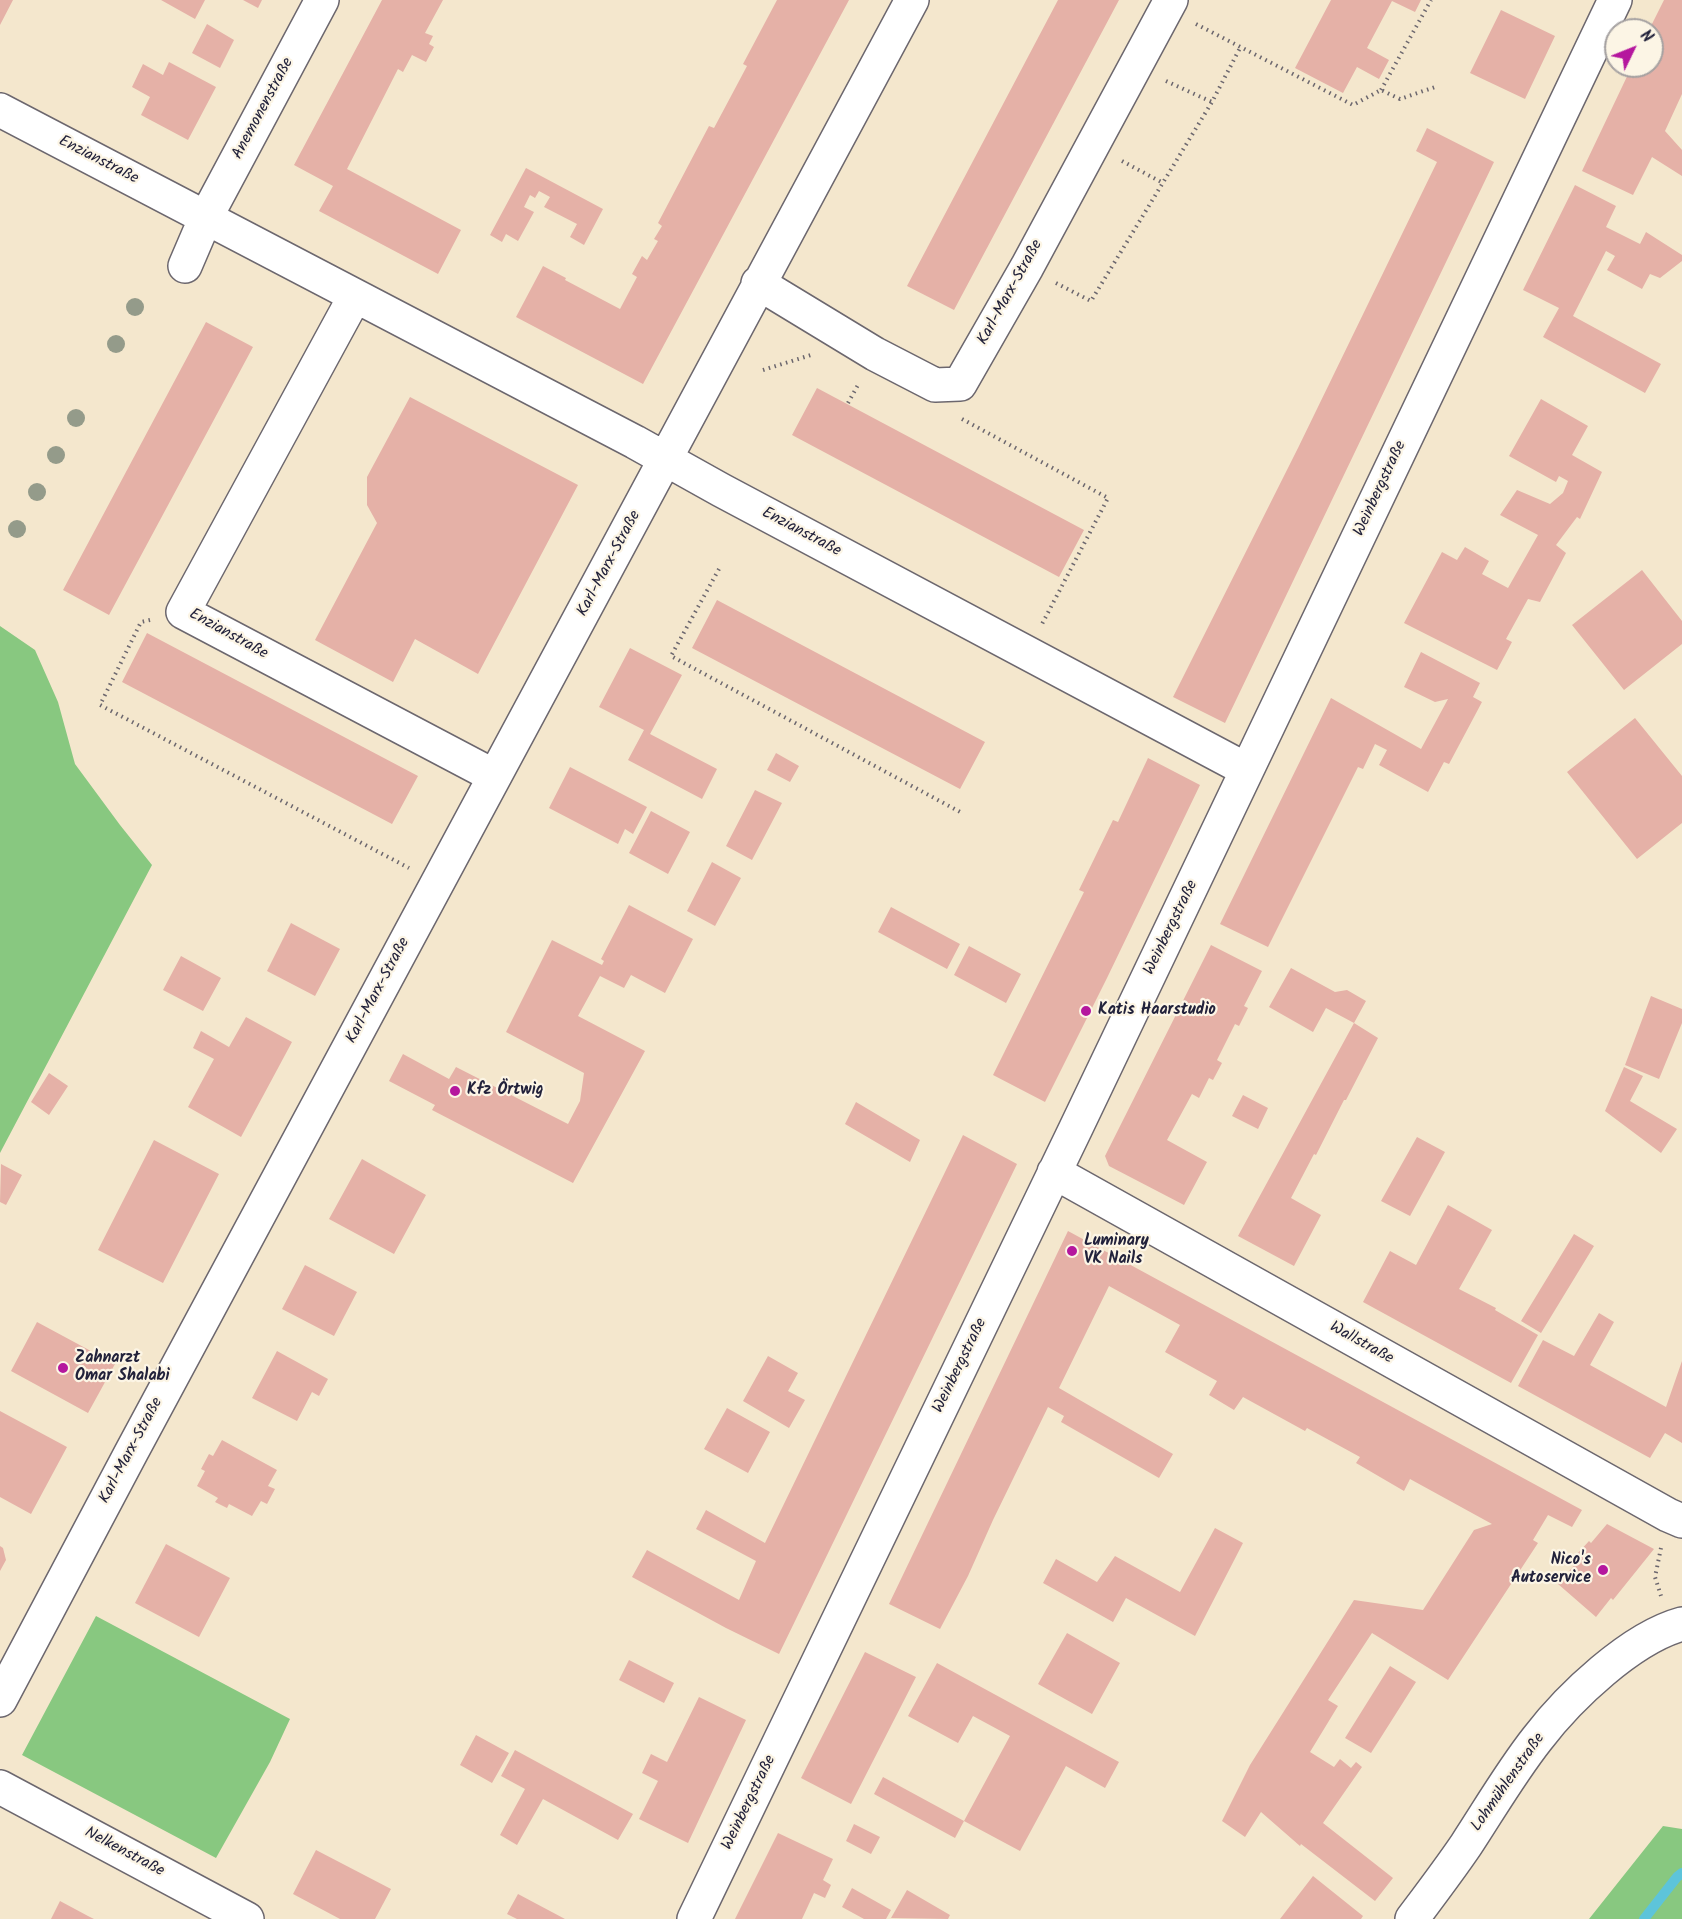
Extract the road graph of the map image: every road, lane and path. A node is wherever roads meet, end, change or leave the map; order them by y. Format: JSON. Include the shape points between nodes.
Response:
{"nodes":[{"id":1,"x":322,"y":0,"type":"edge"},
{"id":2,"x":912,"y":0,"type":"edge"},
{"id":3,"x":1431,"y":0,"type":"edge"},
{"id":4,"x":1615,"y":0,"type":"edge"},
{"id":5,"x":1169,"y":5,"type":"edge"},
{"id":6,"x":1241,"y":46,"type":"junction"},
{"id":7,"x":1135,"y":67,"type":"junction"},
{"id":8,"x":1438,"y":86,"type":"dead end"},
{"id":9,"x":1381,"y":90,"type":"junction"},
{"id":10,"x":1212,"y":102,"type":"junction"},
{"id":11,"x":0,"y":110,"type":"edge"},
{"id":12,"x":1092,"y":145,"type":"junction"},
{"id":13,"x":1163,"y":183,"type":"junction"},
{"id":14,"x":206,"y":217,"type":"junction"},
{"id":15,"x":184,"y":266,"type":"dead end"},
{"id":16,"x":1026,"y":267,"type":"junction"},
{"id":17,"x":758,"y":283,"type":"junction"},
{"id":18,"x":355,"y":296,"type":"junction"},
{"id":19,"x":819,"y":352,"type":"dead end"},
{"id":20,"x":763,"y":370,"type":"dead end"},
{"id":21,"x":961,"y":419,"type":"dead end"},
{"id":22,"x":666,"y":459,"type":"junction"},
{"id":23,"x":719,"y":569,"type":"dead end"},
{"id":24,"x":183,"y":612,"type":"junction"},
{"id":25,"x":1040,"y":629,"type":"dead end"},
{"id":26,"x":1247,"y":770,"type":"junction"},
{"id":27,"x":494,"y":776,"type":"junction"},
{"id":28,"x":962,"y":813,"type":"dead end"},
{"id":29,"x":412,"y":870,"type":"dead end"},
{"id":30,"x":1054,"y":1172,"type":"junction"},
{"id":31,"x":1675,"y":1518,"type":"edge"},
{"id":32,"x":1662,"y":1598,"type":"dead end"},
{"id":33,"x":1682,"y":1624,"type":"edge"},
{"id":34,"x":0,"y":1700,"type":"edge"},
{"id":35,"x":0,"y":1786,"type":"edge"},
{"id":36,"x":248,"y":1919,"type":"edge"},
{"id":37,"x":694,"y":1919,"type":"edge"},
{"id":38,"x":1412,"y":1919,"type":"edge"}],
"edges":[{"from":1,"to":14,"type":"street","name":"Anemonenstraße"},
{"from":2,"to":17,"type":"street","name":"Karl-Marx-Straße"},
{"from":3,"to":9,"type":"path"},
{"from":4,"to":26,"type":"street","name":"Weinbergstraße"},
{"from":5,"to":6,"type":"path"},
{"from":5,"to":7,"type":"street","name":"Karl-Marx-Straße"},
{"from":6,"to":9,"type":"path","via":[[1353,105]]},
{"from":6,"to":10,"type":"path"},
{"from":7,"to":10,"type":"path"},
{"from":7,"to":12,"type":"street","name":"Karl-Marx-Straße"},
{"from":8,"to":9,"type":"path","via":[[1400,99]]},
{"from":10,"to":13,"type":"path"},
{"from":11,"to":14,"type":"street","name":"Enzianstraße"},
{"from":12,"to":13,"type":"path"},
{"from":12,"to":16,"type":"street","name":"Karl-Marx-Straße"},
{"from":13,"to":16,"type":"path","via":[[1091,301]]},
{"from":14,"to":15,"type":"street","name":"Anemonenstraße"},
{"from":14,"to":18,"type":"street","name":"Enzianstraße"},
{"from":16,"to":17,"type":"street","name":"Karl-Marx-Straße","via":[[960,384],[935,385],[875,354]]},
{"from":17,"to":22,"type":"street","name":"Karl-Marx-Straße"},
{"from":18,"to":22,"type":"street","name":"Enzianstraße"},
{"from":18,"to":24,"type":"street","name":"Enzianstraße"},
{"from":19,"to":20,"type":"path"},
{"from":21,"to":25,"type":"path","via":[[1108,498]]},
{"from":22,"to":26,"type":"street","name":"Enzianstraße"},
{"from":22,"to":27,"type":"street","name":"Karl-Marx-Straße"},
{"from":23,"to":28,"type":"path","via":[[671,656]]},
{"from":24,"to":27,"type":"street","name":"Enzianstraße"},
{"from":24,"to":29,"type":"path","via":[[141,622],[100,705]]},
{"from":26,"to":30,"type":"street","name":"Weinbergstraße"},
{"from":27,"to":34,"type":"street","name":"Karl-Marx-Straße"},
{"from":30,"to":31,"type":"street","name":"Wallstraße"},
{"from":30,"to":37,"type":"street","name":"Weinbergstraße"},
{"from":31,"to":32,"type":"path","via":[[1655,1577]]},
{"from":33,"to":38,"type":"street","name":"Lohmühlenstraße","via":[[1631,1648],[1585,1686],[1537,1738]]},
{"from":35,"to":36,"type":"street","name":"Nelkenstraße"}]}
